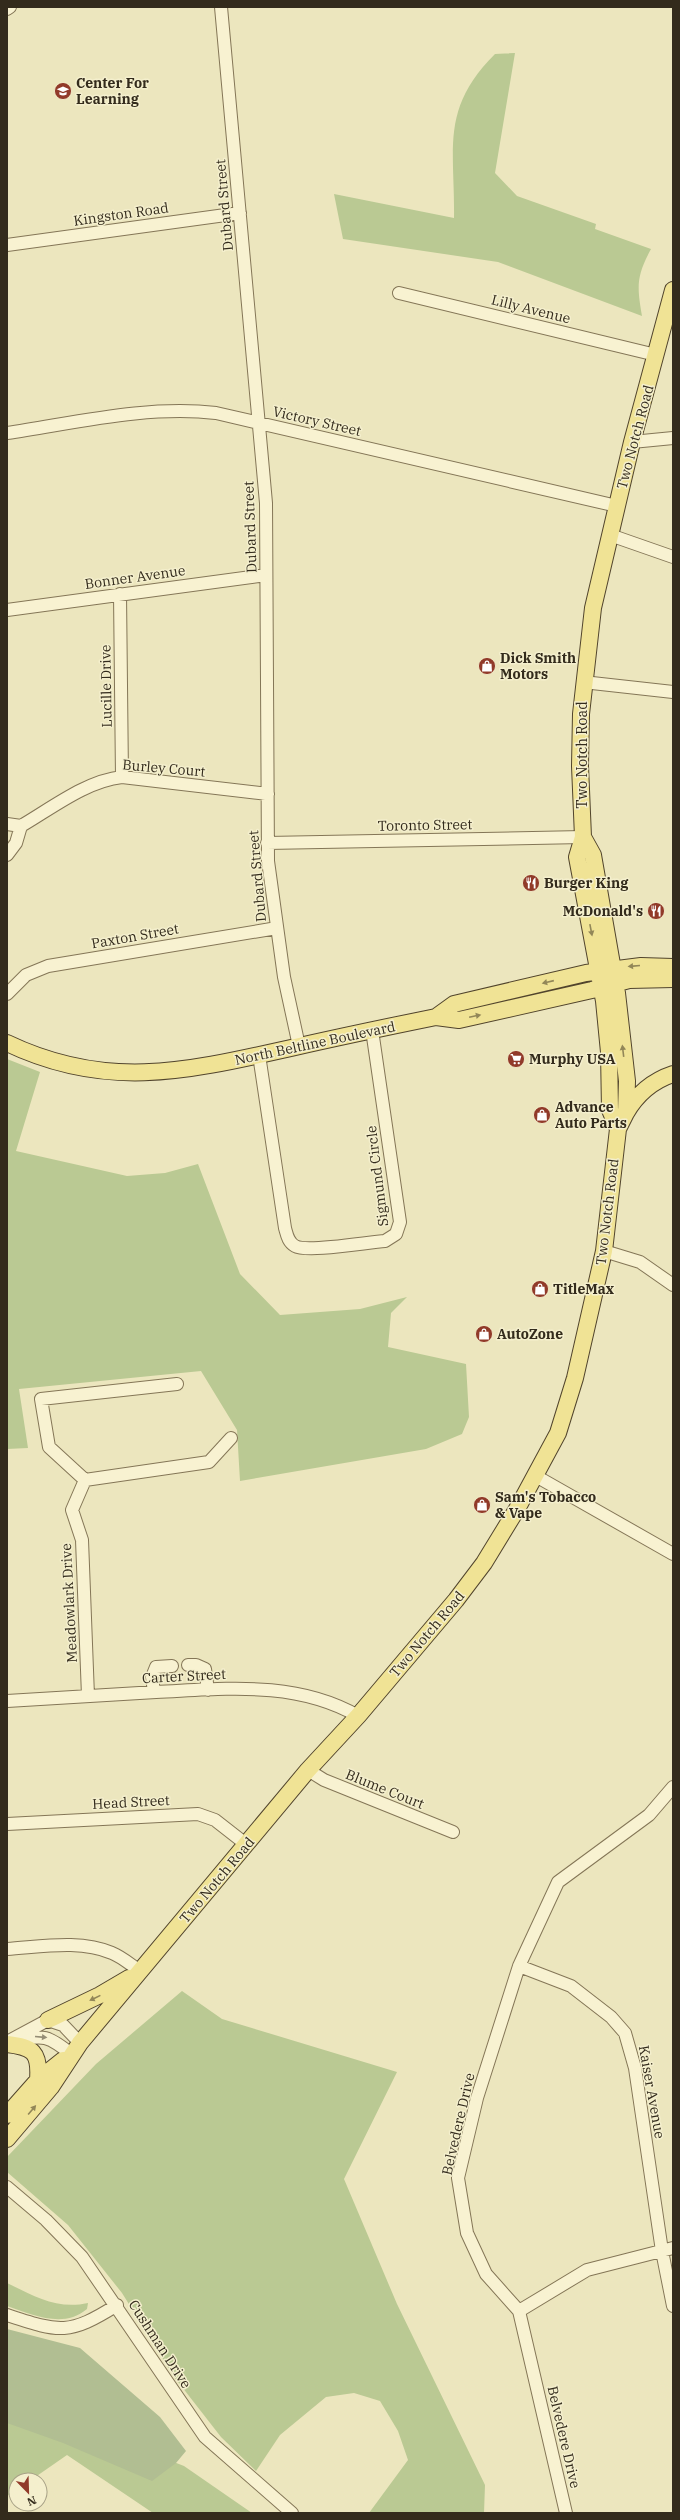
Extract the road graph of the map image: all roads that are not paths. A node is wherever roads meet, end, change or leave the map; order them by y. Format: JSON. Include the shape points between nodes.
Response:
{"nodes":[{"id":1,"x":10,"y":7,"type":"edge"},
{"id":2,"x":221,"y":7,"type":"edge"},
{"id":3,"x":7,"y":9,"type":"edge"},
{"id":4,"x":240,"y":213,"type":"junction"},
{"id":5,"x":7,"y":245,"type":"edge"},
{"id":6,"x":673,"y":290,"type":"edge"},
{"id":7,"x":399,"y":292,"type":"dead end"},
{"id":8,"x":656,"y":355,"type":"junction"},
{"id":9,"x":259,"y":424,"type":"junction"},
{"id":10,"x":7,"y":433,"type":"edge"},
{"id":11,"x":673,"y":438,"type":"edge"},
{"id":12,"x":632,"y":442,"type":"junction"},
{"id":13,"x":617,"y":506,"type":"junction"},
{"id":14,"x":610,"y":535,"type":"junction"},
{"id":15,"x":673,"y":557,"type":"edge"},
{"id":16,"x":266,"y":576,"type":"junction"},
{"id":17,"x":120,"y":594,"type":"junction"},
{"id":18,"x":7,"y":610,"type":"edge"},
{"id":19,"x":583,"y":682,"type":"junction"},
{"id":20,"x":673,"y":692,"type":"edge"},
{"id":21,"x":122,"y":777,"type":"junction"},
{"id":22,"x":268,"y":794,"type":"junction"},
{"id":23,"x":7,"y":824,"type":"edge"},
{"id":24,"x":21,"y":826,"type":"junction"},
{"id":25,"x":583,"y":837,"type":"junction"},
{"id":26,"x":267,"y":843,"type":"junction"},
{"id":27,"x":7,"y":855,"type":"edge"},
{"id":28,"x":277,"y":928,"type":"junction"},
{"id":29,"x":673,"y":967,"type":"edge"},
{"id":30,"x":607,"y":978,"type":"junction"},
{"id":31,"x":673,"y":979,"type":"edge"},
{"id":32,"x":7,"y":994,"type":"edge"},
{"id":33,"x":436,"y":1017,"type":"junction"},
{"id":34,"x":372,"y":1030,"type":"junction"},
{"id":35,"x":7,"y":1042,"type":"edge"},
{"id":36,"x":299,"y":1046,"type":"junction"},
{"id":37,"x":259,"y":1055,"type":"junction"},
{"id":38,"x":668,"y":1075,"type":"edge"},
{"id":39,"x":627,"y":1081,"type":"junction"},
{"id":40,"x":626,"y":1113,"type":"junction"},
{"id":41,"x":618,"y":1129,"type":"junction"},
{"id":42,"x":604,"y":1251,"type":"junction"},
{"id":43,"x":673,"y":1284,"type":"edge"},
{"id":44,"x":178,"y":1384,"type":"dead end"},
{"id":45,"x":230,"y":1438,"type":"dead end"},
{"id":46,"x":534,"y":1475,"type":"junction"},
{"id":47,"x":85,"y":1480,"type":"junction"},
{"id":48,"x":673,"y":1554,"type":"edge"},
{"id":49,"x":188,"y":1665,"type":"dead end"},
{"id":50,"x":172,"y":1666,"type":"dead end"},
{"id":51,"x":208,"y":1690,"type":"junction"},
{"id":52,"x":154,"y":1692,"type":"junction"},
{"id":53,"x":88,"y":1696,"type":"junction"},
{"id":54,"x":7,"y":1702,"type":"edge"},
{"id":55,"x":358,"y":1716,"type":"junction"},
{"id":56,"x":308,"y":1770,"type":"junction"},
{"id":57,"x":673,"y":1787,"type":"edge"},
{"id":58,"x":7,"y":1824,"type":"edge"},
{"id":59,"x":453,"y":1832,"type":"dead end"},
{"id":60,"x":247,"y":1845,"type":"junction"},
{"id":61,"x":7,"y":1949,"type":"edge"},
{"id":62,"x":520,"y":1966,"type":"junction"},
{"id":63,"x":140,"y":1971,"type":"junction"},
{"id":64,"x":48,"y":2020,"type":"junction"},
{"id":65,"x":7,"y":2043,"type":"edge"},
{"id":66,"x":75,"y":2049,"type":"junction"},
{"id":67,"x":38,"y":2080,"type":"junction"},
{"id":68,"x":7,"y":2115,"type":"edge"},
{"id":69,"x":7,"y":2139,"type":"edge"},
{"id":70,"x":7,"y":2187,"type":"edge"},
{"id":71,"x":667,"y":2250,"type":"edge"},
{"id":72,"x":117,"y":2305,"type":"junction"},
{"id":73,"x":673,"y":2306,"type":"edge"},
{"id":74,"x":519,"y":2311,"type":"junction"},
{"id":75,"x":7,"y":2314,"type":"edge"},
{"id":76,"x":292,"y":2513,"type":"edge"},
{"id":77,"x":566,"y":2513,"type":"edge"}],
"edges":[{"from":1,"to":3,"type":"street"},
{"from":2,"to":4,"type":"street","name":"Dubard Street"},
{"from":4,"to":5,"type":"street","name":"Kingston Road"},
{"from":4,"to":9,"type":"street","name":"Dubard Street"},
{"from":6,"to":8,"type":"main road","name":"Two Notch Road"},
{"from":7,"to":8,"type":"street","name":"Lilly Avenue"},
{"from":8,"to":12,"type":"main road","name":"Two Notch Road"},
{"from":9,"to":10,"type":"street","name":"Victory Street","via":[[216,414],[177,411]]},
{"from":9,"to":13,"type":"street","name":"Victory Street"},
{"from":9,"to":16,"type":"street","name":"Dubard Street","via":[[266,509]]},
{"from":11,"to":12,"type":"street"},
{"from":12,"to":13,"type":"main road","name":"Two Notch Road"},
{"from":13,"to":14,"type":"main road","name":"Two Notch Road"},
{"from":14,"to":15,"type":"street"},
{"from":14,"to":19,"type":"main road","name":"Two Notch Road","via":[[593,608]]},
{"from":16,"to":17,"type":"street","name":"Bonner Avenue"},
{"from":16,"to":22,"type":"street","name":"Dubard Street"},
{"from":17,"to":18,"type":"street","name":"Bonner Avenue"},
{"from":17,"to":21,"type":"street","name":"Lucille Drive"},
{"from":19,"to":20,"type":"street"},
{"from":19,"to":25,"type":"main road","name":"Two Notch Road","via":[[580,766]]},
{"from":21,"to":22,"type":"street","name":"Burley Court"},
{"from":21,"to":24,"type":"street","name":"Burley Court","via":[[104,780],[86,788]]},
{"from":22,"to":26,"type":"street","name":"Dubard Street"},
{"from":23,"to":24,"type":"street"},
{"from":24,"to":27,"type":"street","via":[[16,844]]},
{"from":25,"to":26,"type":"street","name":"Toronto Street"},
{"from":25,"to":30,"type":"main road","name":"Two Notch Road","via":[[578,856]]},
{"from":26,"to":28,"type":"street","name":"Dubard Street"},
{"from":28,"to":32,"type":"street","name":"Paxton Street","via":[[48,966],[26,975]]},
{"from":28,"to":36,"type":"street","name":"Dubard Street"},
{"from":29,"to":30,"type":"main road","one_way":true,"via":[[652,965]]},
{"from":30,"to":31,"type":"main road"},
{"from":33,"to":30,"type":"main road","name":"North Beltline Boulevard","one_way":true,"via":[[460,1020]]},
{"from":30,"to":33,"type":"main road","one_way":true,"via":[[454,1004]]},
{"from":39,"to":30,"type":"main road","name":"Two Notch Road","one_way":true},
{"from":30,"to":41,"type":"main road","name":"Two Notch Road","via":[[610,1110]]},
{"from":33,"to":34,"type":"main road","name":"North Beltline Boulevard"},
{"from":34,"to":36,"type":"main road","name":"North Beltline Boulevard"},
{"from":34,"to":37,"type":"street","name":"Sigmund Circle","via":[[400,1222],[396,1234],[385,1241],[308,1249],[301,1249],[290,1242],[285,1228]]},
{"from":35,"to":37,"type":"main road","name":"North Beltline Boulevard","via":[[71,1066],[131,1074],[186,1070]]},
{"from":36,"to":37,"type":"main road","name":"North Beltline Boulevard"},
{"from":38,"to":39,"type":"main road"},
{"from":38,"to":40,"type":"main road","via":[[641,1093]]},
{"from":39,"to":40,"type":"main road","name":"Two Notch Road"},
{"from":40,"to":41,"type":"main road","name":"Two Notch Road"},
{"from":41,"to":42,"type":"main road","name":"Two Notch Road"},
{"from":42,"to":43,"type":"street","via":[[640,1262]]},
{"from":42,"to":46,"type":"main road","name":"Two Notch Road","via":[[575,1378],[558,1433]]},
{"from":44,"to":47,"type":"street","via":[[41,1399],[49,1447]]},
{"from":45,"to":47,"type":"street","via":[[209,1462]]},
{"from":46,"to":48,"type":"street"},
{"from":46,"to":55,"type":"main road","name":"Two Notch Road","via":[[517,1509],[480,1568]]},
{"from":47,"to":53,"type":"street","name":"Meadowlark Drive","via":[[72,1510],[82,1540]]},
{"from":49,"to":51,"type":"street","via":[[206,1669]]},
{"from":50,"to":52,"type":"street","via":[[156,1667],[152,1677]]},
{"from":51,"to":52,"type":"street","name":"Carter Street"},
{"from":51,"to":55,"type":"street","name":"Carter Street","via":[[267,1688],[294,1692],[343,1707]]},
{"from":52,"to":53,"type":"street","name":"Carter Street"},
{"from":53,"to":54,"type":"street","name":"Carter Street"},
{"from":55,"to":56,"type":"main road","name":"Two Notch Road"},
{"from":56,"to":59,"type":"street","name":"Blume Court","via":[[324,1780]]},
{"from":56,"to":60,"type":"main road","name":"Two Notch Road"},
{"from":57,"to":62,"type":"street","name":"Belvedere Drive","via":[[649,1815],[558,1882]]},
{"from":58,"to":60,"type":"street","name":"Head Street","via":[[198,1814],[215,1820]]},
{"from":60,"to":63,"type":"main road","name":"Two Notch Road"},
{"from":61,"to":63,"type":"street","via":[[62,1946],[92,1948],[117,1955]]},
{"from":62,"to":71,"type":"street","name":"Kaiser Avenue","via":[[571,1986],[611,2017],[625,2033],[635,2068]]},
{"from":62,"to":74,"type":"street","name":"Belvedere Drive","via":[[477,2098],[458,2178],[467,2233],[486,2274]]},
{"from":63,"to":64,"type":"main road","one_way":true,"via":[[100,1996]]},
{"from":63,"to":66,"type":"main road","name":"Two Notch Road"},
{"from":64,"to":65,"type":"street"},
{"from":64,"to":66,"type":"street","via":[[63,2025]]},
{"from":65,"to":66,"type":"street","one_way":true,"via":[[42,2036]]},
{"from":65,"to":67,"type":"main road","via":[[26,2047],[33,2052],[39,2064]]},
{"from":66,"to":67,"type":"main road","name":"Two Notch Road"},
{"from":69,"to":66,"type":"main road","name":"Two Notch Road","one_way":true,"via":[[51,2087]]},
{"from":67,"to":68,"type":"main road","name":"Two Notch Road"},
{"from":70,"to":72,"type":"street","name":"Cushman Drive","via":[[46,2220],[82,2257]]},
{"from":71,"to":73,"type":"street","name":"Kaiser Avenue"},
{"from":71,"to":74,"type":"street","via":[[587,2270]]},
{"from":72,"to":75,"type":"street","via":[[81,2324],[57,2330]]},
{"from":72,"to":76,"type":"street","name":"Cushman Drive","via":[[205,2437]]},
{"from":74,"to":77,"type":"street","name":"Belvedere Drive"}]}
